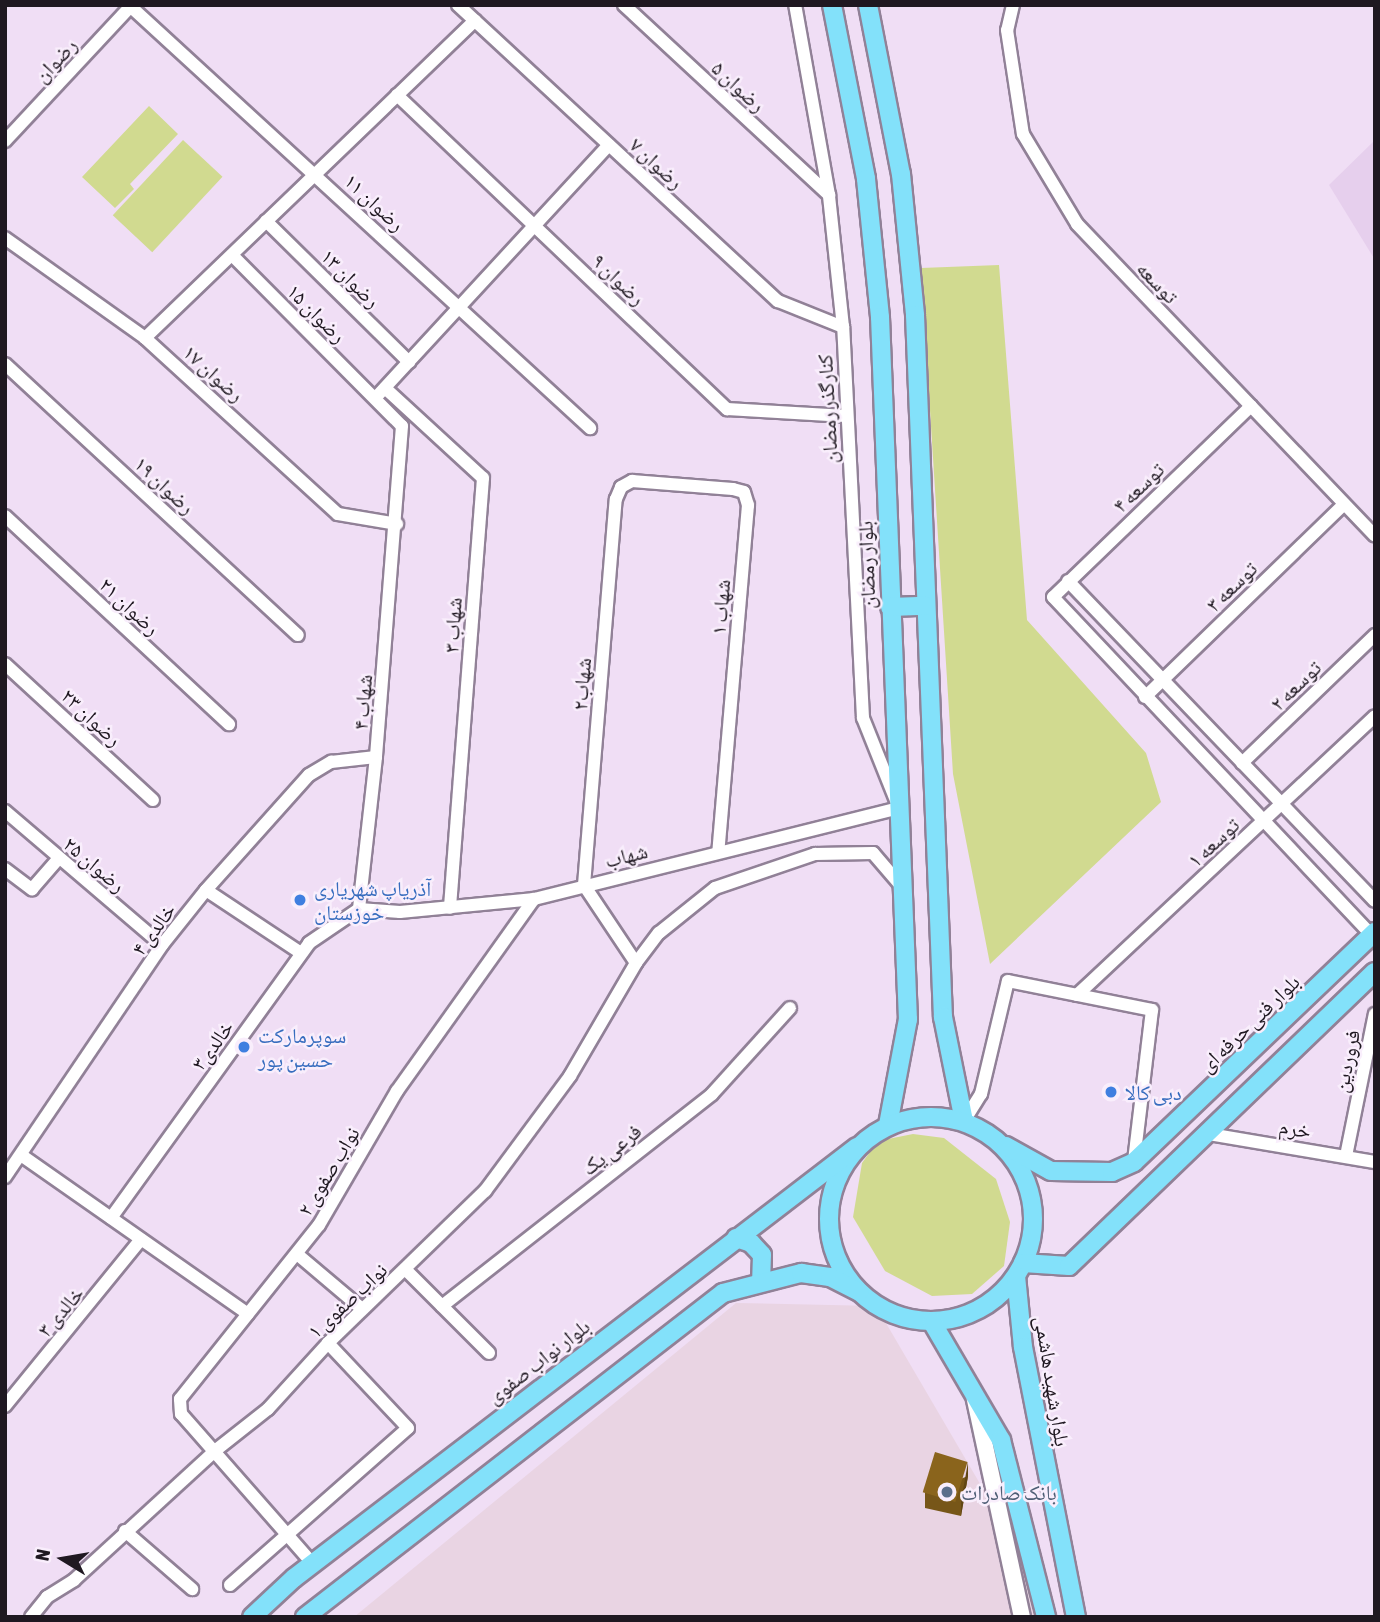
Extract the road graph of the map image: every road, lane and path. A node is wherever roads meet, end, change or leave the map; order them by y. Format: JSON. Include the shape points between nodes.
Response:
{"nodes":[{"id":1,"x":458,"y":5,"type":"edge"},
{"id":2,"x":624,"y":5,"type":"edge"},
{"id":3,"x":832,"y":5,"type":"edge"},
{"id":4,"x":868,"y":5,"type":"edge"},
{"id":5,"x":1013,"y":5,"type":"edge"},
{"id":6,"x":130,"y":6,"type":"edge"},
{"id":7,"x":793,"y":8,"type":"edge"},
{"id":8,"x":475,"y":20,"type":"junction"},
{"id":9,"x":397,"y":95,"type":"junction"},
{"id":10,"x":5,"y":141,"type":"edge"},
{"id":11,"x":609,"y":145,"type":"junction"},
{"id":12,"x":316,"y":173,"type":"junction"},
{"id":13,"x":829,"y":195,"type":"junction"},
{"id":14,"x":266,"y":221,"type":"junction"},
{"id":15,"x":535,"y":226,"type":"junction"},
{"id":16,"x":5,"y":238,"type":"edge"},
{"id":17,"x":232,"y":255,"type":"junction"},
{"id":18,"x":460,"y":307,"type":"junction"},
{"id":19,"x":843,"y":327,"type":"junction"},
{"id":20,"x":145,"y":338,"type":"junction"},
{"id":21,"x":409,"y":362,"type":"junction"},
{"id":22,"x":5,"y":364,"type":"edge"},
{"id":23,"x":384,"y":388,"type":"junction"},
{"id":24,"x":375,"y":398,"type":"junction"},
{"id":25,"x":1251,"y":406,"type":"junction"},
{"id":26,"x":846,"y":416,"type":"junction"},
{"id":27,"x":590,"y":428,"type":"dead end"},
{"id":28,"x":621,"y":487,"type":"joint"},
{"id":29,"x":399,"y":497,"type":"joint"},
{"id":30,"x":1344,"y":504,"type":"junction"},
{"id":31,"x":5,"y":516,"type":"edge"},
{"id":32,"x":397,"y":524,"type":"junction"},
{"id":33,"x":1375,"y":536,"type":"edge"},
{"id":34,"x":1068,"y":581,"type":"junction"},
{"id":35,"x":925,"y":606,"type":"junction"},
{"id":36,"x":890,"y":607,"type":"junction"},
{"id":37,"x":298,"y":635,"type":"dead end"},
{"id":38,"x":1375,"y":635,"type":"edge"},
{"id":39,"x":5,"y":664,"type":"edge"},
{"id":40,"x":1162,"y":680,"type":"junction"},
{"id":41,"x":1144,"y":696,"type":"junction"},
{"id":42,"x":1375,"y":716,"type":"edge"},
{"id":43,"x":229,"y":724,"type":"dead end"},
{"id":44,"x":376,"y":757,"type":"junction"},
{"id":45,"x":1242,"y":763,"type":"junction"},
{"id":46,"x":153,"y":800,"type":"dead end"},
{"id":47,"x":1281,"y":804,"type":"junction"},
{"id":48,"x":899,"y":808,"type":"junction"},
{"id":49,"x":5,"y":811,"type":"edge"},
{"id":50,"x":1263,"y":821,"type":"junction"},
{"id":51,"x":719,"y":852,"type":"junction"},
{"id":52,"x":58,"y":859,"type":"junction"},
{"id":53,"x":5,"y":869,"type":"edge"},
{"id":54,"x":584,"y":885,"type":"junction"},
{"id":55,"x":902,"y":887,"type":"junction"},
{"id":56,"x":206,"y":890,"type":"junction"},
{"id":57,"x":534,"y":899,"type":"junction"},
{"id":58,"x":1375,"y":901,"type":"edge"},
{"id":59,"x":450,"y":908,"type":"junction"},
{"id":60,"x":359,"y":909,"type":"junction"},
{"id":61,"x":1373,"y":933,"type":"edge"},
{"id":62,"x":162,"y":945,"type":"junction"},
{"id":63,"x":301,"y":953,"type":"junction"},
{"id":64,"x":636,"y":963,"type":"junction"},
{"id":65,"x":1375,"y":972,"type":"edge"},
{"id":66,"x":1077,"y":995,"type":"junction"},
{"id":67,"x":790,"y":1008,"type":"dead end"},
{"id":68,"x":1375,"y":1014,"type":"edge"},
{"id":69,"x":964,"y":1121,"type":"junction"},
{"id":70,"x":888,"y":1125,"type":"junction"},
{"id":71,"x":1209,"y":1134,"type":"junction"},
{"id":72,"x":1000,"y":1143,"type":"junction"},
{"id":73,"x":857,"y":1147,"type":"junction"},
{"id":74,"x":21,"y":1155,"type":"junction"},
{"id":75,"x":1346,"y":1156,"type":"junction"},
{"id":76,"x":1134,"y":1162,"type":"junction"},
{"id":77,"x":1375,"y":1162,"type":"edge"},
{"id":78,"x":5,"y":1177,"type":"edge"},
{"id":79,"x":111,"y":1218,"type":"junction"},
{"id":80,"x":736,"y":1238,"type":"junction"},
{"id":81,"x":141,"y":1239,"type":"junction"},
{"id":82,"x":297,"y":1254,"type":"junction"},
{"id":83,"x":1019,"y":1270,"type":"junction"},
{"id":84,"x":407,"y":1271,"type":"junction"},
{"id":85,"x":761,"y":1280,"type":"junction"},
{"id":86,"x":859,"y":1292,"type":"junction"},
{"id":87,"x":442,"y":1306,"type":"junction"},
{"id":88,"x":362,"y":1309,"type":"junction"},
{"id":89,"x":248,"y":1314,"type":"junction"},
{"id":90,"x":932,"y":1322,"type":"junction"},
{"id":91,"x":328,"y":1343,"type":"junction"},
{"id":92,"x":489,"y":1353,"type":"dead end"},
{"id":93,"x":973,"y":1388,"type":"junction"},
{"id":94,"x":5,"y":1406,"type":"edge"},
{"id":95,"x":216,"y":1450,"type":"junction"},
{"id":96,"x":125,"y":1531,"type":"junction"},
{"id":97,"x":289,"y":1536,"type":"junction"},
{"id":98,"x":313,"y":1563,"type":"junction"},
{"id":99,"x":230,"y":1585,"type":"dead end"},
{"id":100,"x":192,"y":1589,"type":"dead end"},
{"id":101,"x":31,"y":1617,"type":"edge"},
{"id":102,"x":251,"y":1617,"type":"edge"},
{"id":103,"x":305,"y":1617,"type":"edge"},
{"id":104,"x":1022,"y":1617,"type":"edge"},
{"id":105,"x":1046,"y":1617,"type":"edge"},
{"id":106,"x":1076,"y":1617,"type":"edge"}],
"edges":[{"from":1,"to":8,"type":"street","name":"رضوان ۷"},
{"from":2,"to":13,"type":"street","name":"رضوان ۵"},
{"from":3,"to":36,"type":"main road","name":"بلوار رمضان","via":[[866,179],[880,317]]},
{"from":4,"to":35,"type":"main road","via":[[901,174],[915,315]]},
{"from":5,"to":25,"type":"street","name":"توسعه","via":[[1007,30],[1023,134],[1077,224]]},
{"from":6,"to":10,"type":"street","name":"رضوان"},
{"from":6,"to":12,"type":"street","name":"رضوان ۱۱"},
{"from":7,"to":13,"type":"street","name":"کنارگذر رمضان"},
{"from":8,"to":9,"type":"street"},
{"from":8,"to":11,"type":"street","name":"رضوان ۷"},
{"from":9,"to":12,"type":"street"},
{"from":9,"to":15,"type":"street","name":"رضوان ۹"},
{"from":11,"to":15,"type":"street"},
{"from":11,"to":19,"type":"street","name":"رضوان ۷","via":[[778,301]]},
{"from":12,"to":14,"type":"street"},
{"from":12,"to":18,"type":"street","name":"رضوان ۱۱"},
{"from":13,"to":19,"type":"street","name":"کنارگذر رمضان"},
{"from":14,"to":17,"type":"street"},
{"from":14,"to":21,"type":"street","name":"رضوان ۱۳"},
{"from":15,"to":18,"type":"street"},
{"from":15,"to":26,"type":"street","name":"رضوان ۹","via":[[727,409]]},
{"from":16,"to":20,"type":"street","name":"رضوان ۱۷"},
{"from":17,"to":20,"type":"street"},
{"from":17,"to":24,"type":"street","name":"رضوان ۱۵"},
{"from":18,"to":21,"type":"street"},
{"from":18,"to":27,"type":"street","name":"رضوان ۱۱"},
{"from":19,"to":26,"type":"street","name":"کنارگذر رمضان"},
{"from":20,"to":32,"type":"street","name":"رضوان ۱۷","via":[[338,514]]},
{"from":21,"to":23,"type":"street"},
{"from":22,"to":37,"type":"street","name":"رضوان ۱۹"},
{"from":23,"to":24,"type":"street"},
{"from":23,"to":59,"type":"street","name":"شهاب ۳","via":[[483,478]]},
{"from":24,"to":29,"type":"street","name":"رضوان ۱۵","via":[[402,426]]},
{"from":25,"to":30,"type":"street","name":"توسعه"},
{"from":25,"to":34,"type":"street","name":"توسعه ۴"},
{"from":26,"to":48,"type":"street","name":"کنارگذر رمضان","via":[[863,718]]},
{"from":28,"to":51,"type":"street","name":"شهاب ۱","via":[[632,481],[733,489],[744,492],[748,505]]},
{"from":28,"to":54,"type":"street","name":"شهاب۲","via":[[615,499]]},
{"from":29,"to":32,"type":"street","name":"شهاب ۴"},
{"from":30,"to":33,"type":"street","name":"توسعه"},
{"from":30,"to":40,"type":"street","name":"توسعه ۳"},
{"from":31,"to":43,"type":"street","name":"رضوان ۲۱"},
{"from":32,"to":44,"type":"street","name":"شهاب ۴"},
{"from":34,"to":40,"type":"street"},
{"from":34,"to":41,"type":"street","name":"توسعه ۴","via":[[1054,597]]},
{"from":35,"to":36,"type":"main road"},
{"from":35,"to":69,"type":"main road","via":[[943,1017]]},
{"from":36,"to":48,"type":"main road","name":"بلوار رمضان"},
{"from":38,"to":45,"type":"street","name":"توسعه ۲"},
{"from":39,"to":46,"type":"street","name":"رضوان ۲۳"},
{"from":40,"to":41,"type":"street","name":"توسعه ۳"},
{"from":40,"to":45,"type":"street"},
{"from":41,"to":50,"type":"street"},
{"from":42,"to":47,"type":"street","name":"توسعه ۱"},
{"from":44,"to":56,"type":"street","name":"خالدی ۴","via":[[331,762],[309,775]]},
{"from":44,"to":60,"type":"street","name":"شهاب ۴"},
{"from":45,"to":47,"type":"street"},
{"from":47,"to":50,"type":"street","name":"توسعه ۱"},
{"from":47,"to":58,"type":"street"},
{"from":48,"to":51,"type":"street","name":"شهاب"},
{"from":48,"to":55,"type":"main road","name":"بلوار رمضان"},
{"from":49,"to":52,"type":"street","name":"رضوان ۲۵"},
{"from":50,"to":61,"type":"street"},
{"from":50,"to":66,"type":"street","name":"توسعه ۱"},
{"from":51,"to":54,"type":"street","name":"شهاب"},
{"from":52,"to":53,"type":"street","via":[[32,889]]},
{"from":52,"to":62,"type":"street","name":"رضوان ۲۵"},
{"from":54,"to":57,"type":"street","name":"شهاب"},
{"from":54,"to":64,"type":"street"},
{"from":55,"to":64,"type":"street","name":"نواب صفوی ۱","via":[[873,853],[842,851],[787,862],[715,888],[659,933]]},
{"from":55,"to":70,"type":"main road","name":"بلوار رمضان","via":[[908,1019]]},
{"from":56,"to":62,"type":"street","name":"خالدی ۴"},
{"from":56,"to":63,"type":"street"},
{"from":57,"to":59,"type":"street","name":"شهاب"},
{"from":57,"to":82,"type":"street","name":"نواب صفوی ۲","via":[[397,1091],[349,1178]]},
{"from":59,"to":60,"type":"street","name":"شهاب"},
{"from":60,"to":63,"type":"street","name":"خالدی۳"},
{"from":61,"to":76,"type":"main road","name":"بلوار فنی حرفه ای"},
{"from":62,"to":74,"type":"street","name":"خالدی ۴"},
{"from":63,"to":79,"type":"street","name":"خالدی۳"},
{"from":64,"to":84,"type":"street","name":"نواب صفوی ۱","via":[[570,1076],[512,1155],[485,1191]]},
{"from":65,"to":71,"type":"main road"},
{"from":66,"to":69,"type":"street","via":[[1007,981],[981,1094]]},
{"from":66,"to":76,"type":"street","via":[[1152,1010]]},
{"from":67,"to":87,"type":"street","name":"فرعی یک","via":[[712,1094]]},
{"from":68,"to":75,"type":"street","name":"فروردین"},
{"from":69,"to":70,"type":"main road","via":[[925,1116]]},
{"from":69,"to":72,"type":"main road"},
{"from":70,"to":73,"type":"main road"},
{"from":71,"to":75,"type":"street","name":"خرم"},
{"from":71,"to":83,"type":"main road","via":[[1069,1266]]},
{"from":72,"to":76,"type":"main road","name":"بلوار فنی حرفه ای","via":[[1051,1171],[1112,1171]]},
{"from":72,"to":83,"type":"main road","via":[[1020,1169],[1031,1199],[1032,1232]]},
{"from":73,"to":80,"type":"main road","name":"بلوار نواب صفوی"},
{"from":73,"to":86,"type":"main road","via":[[835,1181],[828,1220],[836,1259]]},
{"from":74,"to":78,"type":"street","name":"خالدی ۴"},
{"from":74,"to":79,"type":"street"},
{"from":75,"to":77,"type":"street","name":"خرم"},
{"from":79,"to":81,"type":"street"},
{"from":80,"to":85,"type":"main road","via":[[751,1243],[762,1255]]},
{"from":80,"to":98,"type":"main road","name":"بلوار نواب صفوی"},
{"from":81,"to":89,"type":"street"},
{"from":81,"to":94,"type":"street","name":"خالدی ۳"},
{"from":82,"to":88,"type":"street"},
{"from":82,"to":89,"type":"street","name":"نواب صفوی ۲"},
{"from":83,"to":90,"type":"main road","via":[[993,1300],[974,1311]]},
{"from":83,"to":106,"type":"main road","name":"بلوار شهید هاشمی","via":[[1025,1360]]},
{"from":84,"to":87,"type":"street"},
{"from":84,"to":88,"type":"street","name":"نواب صفوی ۱"},
{"from":85,"to":86,"type":"main road","via":[[801,1273]]},
{"from":85,"to":103,"type":"main road","via":[[723,1293]]},
{"from":86,"to":90,"type":"main road","via":[[903,1318]]},
{"from":87,"to":92,"type":"street"},
{"from":88,"to":91,"type":"street","name":"نواب صفوی ۱"},
{"from":89,"to":95,"type":"street","name":"نواب صفوی ۲","via":[[180,1399],[181,1414]]},
{"from":90,"to":93,"type":"main road"},
{"from":91,"to":95,"type":"street","name":"نواب صفوی ۱","via":[[268,1409]]},
{"from":91,"to":97,"type":"street","via":[[408,1428]]},
{"from":93,"to":104,"type":"street"},
{"from":93,"to":105,"type":"main road","via":[[1001,1440]]},
{"from":95,"to":96,"type":"street","name":"نواب صفوی ۱"},
{"from":95,"to":97,"type":"street","name":"نواب صفوی ۲"},
{"from":96,"to":100,"type":"street"},
{"from":96,"to":101,"type":"street","name":"نواب صفوی ۱"},
{"from":97,"to":98,"type":"street","name":"نواب صفوی ۲"},
{"from":97,"to":99,"type":"street"},
{"from":98,"to":102,"type":"main road","name":"بلوار نواب صفوی"}]}
